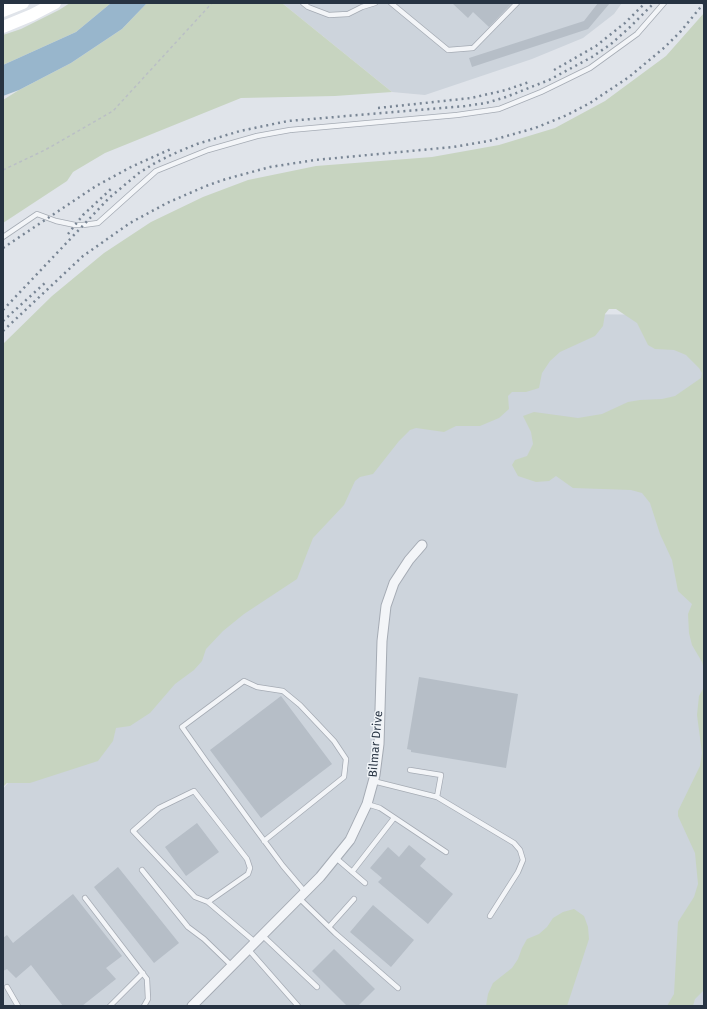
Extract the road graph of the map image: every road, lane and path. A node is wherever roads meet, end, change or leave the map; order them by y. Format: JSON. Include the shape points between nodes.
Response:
{"nodes":[{"id":1,"x":23,"y":3,"type":"edge"},
{"id":2,"x":56,"y":3,"type":"edge"},
{"id":3,"x":212,"y":3,"type":"edge"},
{"id":4,"x":303,"y":3,"type":"edge"},
{"id":5,"x":375,"y":3,"type":"edge"},
{"id":6,"x":390,"y":3,"type":"edge"},
{"id":7,"x":517,"y":3,"type":"edge"},
{"id":8,"x":664,"y":3,"type":"edge"},
{"id":9,"x":3,"y":11,"type":"edge"},
{"id":10,"x":3,"y":27,"type":"edge"},
{"id":11,"x":3,"y":170,"type":"edge"},
{"id":12,"x":3,"y":237,"type":"edge"},
{"id":13,"x":422,"y":545,"type":"dead end"},
{"id":14,"x":410,"y":770,"type":"dead end"},
{"id":15,"x":373,"y":780,"type":"junction"},
{"id":16,"x":437,"y":797,"type":"junction"},
{"id":17,"x":366,"y":804,"type":"junction"},
{"id":18,"x":394,"y":818,"type":"junction"},
{"id":19,"x":264,"y":840,"type":"junction"},
{"id":20,"x":446,"y":852,"type":"dead end"},
{"id":21,"x":336,"y":858,"type":"junction"},
{"id":22,"x":142,"y":870,"type":"dead end"},
{"id":23,"x":352,"y":872,"type":"junction"},
{"id":24,"x":365,"y":883,"type":"dead end"},
{"id":25,"x":302,"y":895,"type":"junction"},
{"id":26,"x":85,"y":898,"type":"dead end"},
{"id":27,"x":354,"y":899,"type":"dead end"},
{"id":28,"x":208,"y":902,"type":"junction"},
{"id":29,"x":490,"y":916,"type":"dead end"},
{"id":30,"x":329,"y":928,"type":"junction"},
{"id":31,"x":262,"y":935,"type":"junction"},
{"id":32,"x":255,"y":942,"type":"junction"},
{"id":33,"x":248,"y":949,"type":"junction"},
{"id":34,"x":232,"y":966,"type":"junction"},
{"id":35,"x":143,"y":973,"type":"junction"},
{"id":36,"x":7,"y":987,"type":"dead end"},
{"id":37,"x":317,"y":987,"type":"dead end"},
{"id":38,"x":398,"y":988,"type":"dead end"},
{"id":39,"x":18,"y":1006,"type":"edge"},
{"id":40,"x":110,"y":1006,"type":"edge"},
{"id":41,"x":144,"y":1006,"type":"edge"},
{"id":42,"x":192,"y":1006,"type":"edge"},
{"id":43,"x":298,"y":1006,"type":"edge"}],
"edges":[{"from":1,"to":9,"type":"street"},
{"from":2,"to":10,"type":"street"},
{"from":3,"to":11,"type":"path","via":[[113,111],[45,150]]},
{"from":4,"to":5,"type":"lane","via":[[329,15],[348,14],[362,6]]},
{"from":6,"to":7,"type":"lane","via":[[448,50],[473,48]]},
{"from":8,"to":12,"type":"lane","via":[[637,34],[590,68],[500,109],[290,130],[257,136],[208,150],[156,171],[98,223],[75,225],[38,214]]},
{"from":13,"to":15,"type":"street","name":"Bilmar Drive","via":[[394,583],[386,606],[382,641],[379,744]]},
{"from":14,"to":16,"type":"lane","via":[[441,775]]},
{"from":15,"to":16,"type":"lane"},
{"from":15,"to":17,"type":"street","name":"Bilmar Drive"},
{"from":16,"to":29,"type":"lane","via":[[514,843],[520,850],[524,860]]},
{"from":17,"to":18,"type":"lane","via":[[380,808]]},
{"from":17,"to":21,"type":"street","name":"Bilmar Drive","via":[[350,840]]},
{"from":18,"to":20,"type":"lane"},
{"from":18,"to":23,"type":"lane"},
{"from":19,"to":19,"type":"lane","via":[[182,726],[244,681],[257,687],[283,691],[334,741],[346,759],[344,777]]},
{"from":19,"to":25,"type":"lane"},
{"from":21,"to":23,"type":"lane"},
{"from":21,"to":25,"type":"street","name":"Bilmar Drive"},
{"from":22,"to":34,"type":"lane","via":[[188,927]]},
{"from":23,"to":24,"type":"lane"},
{"from":25,"to":30,"type":"lane"},
{"from":25,"to":31,"type":"street","name":"Bilmar Drive"},
{"from":26,"to":35,"type":"lane"},
{"from":27,"to":30,"type":"lane"},
{"from":28,"to":28,"type":"lane","via":[[248,874],[250,868],[247,859],[194,791],[159,808],[133,831],[195,897]]},
{"from":28,"to":32,"type":"lane"},
{"from":30,"to":38,"type":"lane"},
{"from":31,"to":32,"type":"street","name":"Bilmar Drive"},
{"from":31,"to":37,"type":"lane"},
{"from":32,"to":33,"type":"street","name":"Bilmar Drive"},
{"from":33,"to":34,"type":"street","name":"Bilmar Drive"},
{"from":33,"to":43,"type":"lane"},
{"from":34,"to":42,"type":"street","name":"Bilmar Drive"},
{"from":35,"to":40,"type":"lane"},
{"from":35,"to":41,"type":"lane","via":[[147,978],[148,999]]},
{"from":36,"to":39,"type":"lane"}]}
